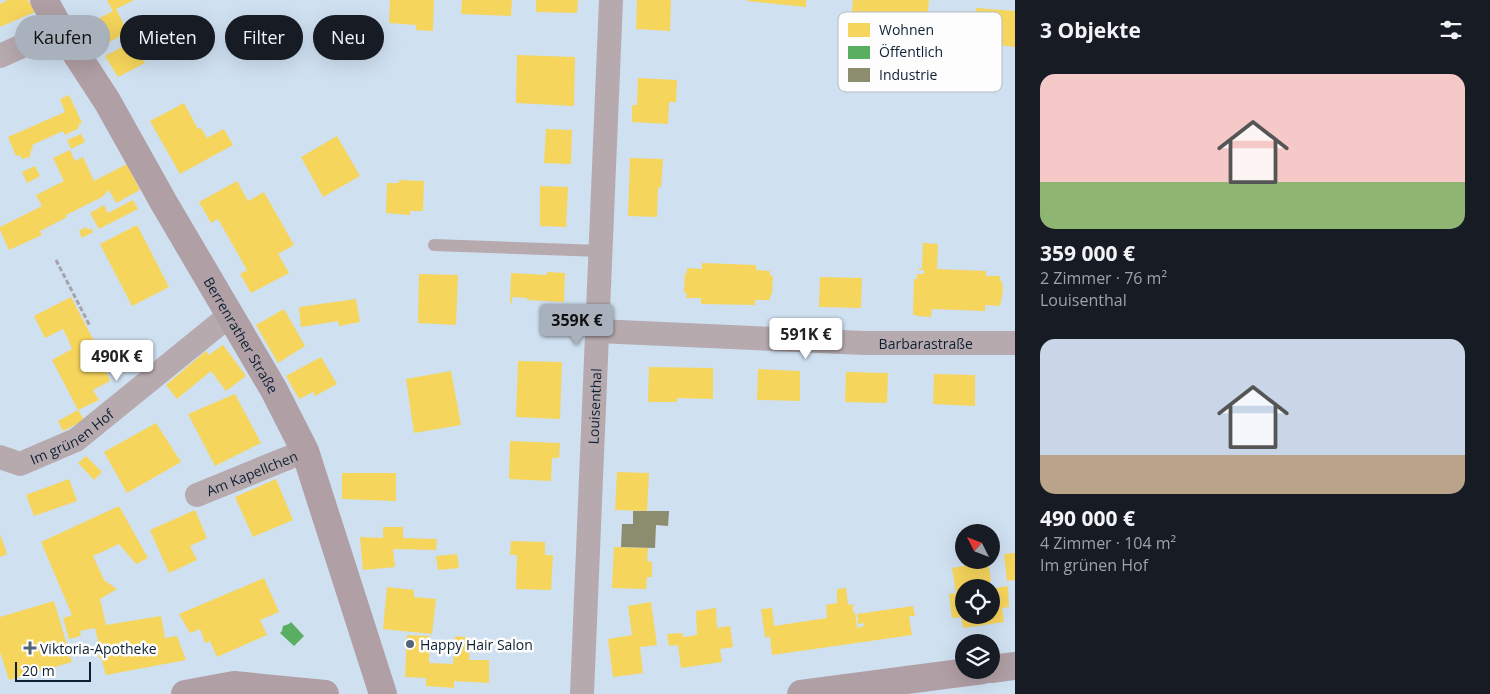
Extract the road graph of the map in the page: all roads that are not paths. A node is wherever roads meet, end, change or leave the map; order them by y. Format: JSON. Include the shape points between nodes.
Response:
{"nodes":[{"id":1,"x":44,"y":0,"type":"edge"},
{"id":2,"x":611,"y":0,"type":"edge"},
{"id":3,"x":52,"y":15,"type":"edge"},
{"id":4,"x":15,"y":49,"type":"edge"},
{"id":5,"x":0,"y":56,"type":"edge"},
{"id":6,"x":80,"y":60,"type":"edge"},
{"id":7,"x":434,"y":245,"type":"dead end"},
{"id":8,"x":601,"y":251,"type":"junction"},
{"id":9,"x":230,"y":315,"type":"junction"},
{"id":10,"x":597,"y":331,"type":"junction"},
{"id":11,"x":1015,"y":343,"type":"edge"},
{"id":12,"x":306,"y":450,"type":"junction"},
{"id":13,"x":0,"y":457,"type":"edge"},
{"id":14,"x":197,"y":496,"type":"dead end"},
{"id":15,"x":1015,"y":666,"type":"edge"},
{"id":16,"x":1000,"y":668,"type":"edge"},
{"id":17,"x":955,"y":674,"type":"edge"},
{"id":18,"x":185,"y":694,"type":"edge"},
{"id":19,"x":325,"y":694,"type":"edge"},
{"id":20,"x":383,"y":694,"type":"edge"},
{"id":21,"x":582,"y":694,"type":"edge"},
{"id":22,"x":801,"y":694,"type":"edge"}],
"edges":[{"from":1,"to":3,"type":"street","name":"Berrenrather Straße"},
{"from":2,"to":8,"type":"street","name":"Louisenthal"},
{"from":4,"to":5,"type":"street"},
{"from":6,"to":9,"type":"street","name":"Berrenrather Straße"},
{"from":7,"to":8,"type":"lane"},
{"from":8,"to":10,"type":"street","name":"Louisenthal"},
{"from":9,"to":12,"type":"street","name":"Berrenrather Straße"},
{"from":9,"to":13,"type":"street","name":"Im grünen Hof","via":[[76,440],[20,464]]},
{"from":10,"to":11,"type":"street","name":"Barbarastraße","via":[[864,344]]},
{"from":10,"to":21,"type":"street","name":"Louisenthal"},
{"from":12,"to":14,"type":"street","name":"Am Kapellchen"},
{"from":12,"to":20,"type":"street","name":"Berrenrather Straße"},
{"from":15,"to":16,"type":"street"},
{"from":17,"to":22,"type":"street"},
{"from":18,"to":19,"type":"street","via":[[234,685]]}]}
